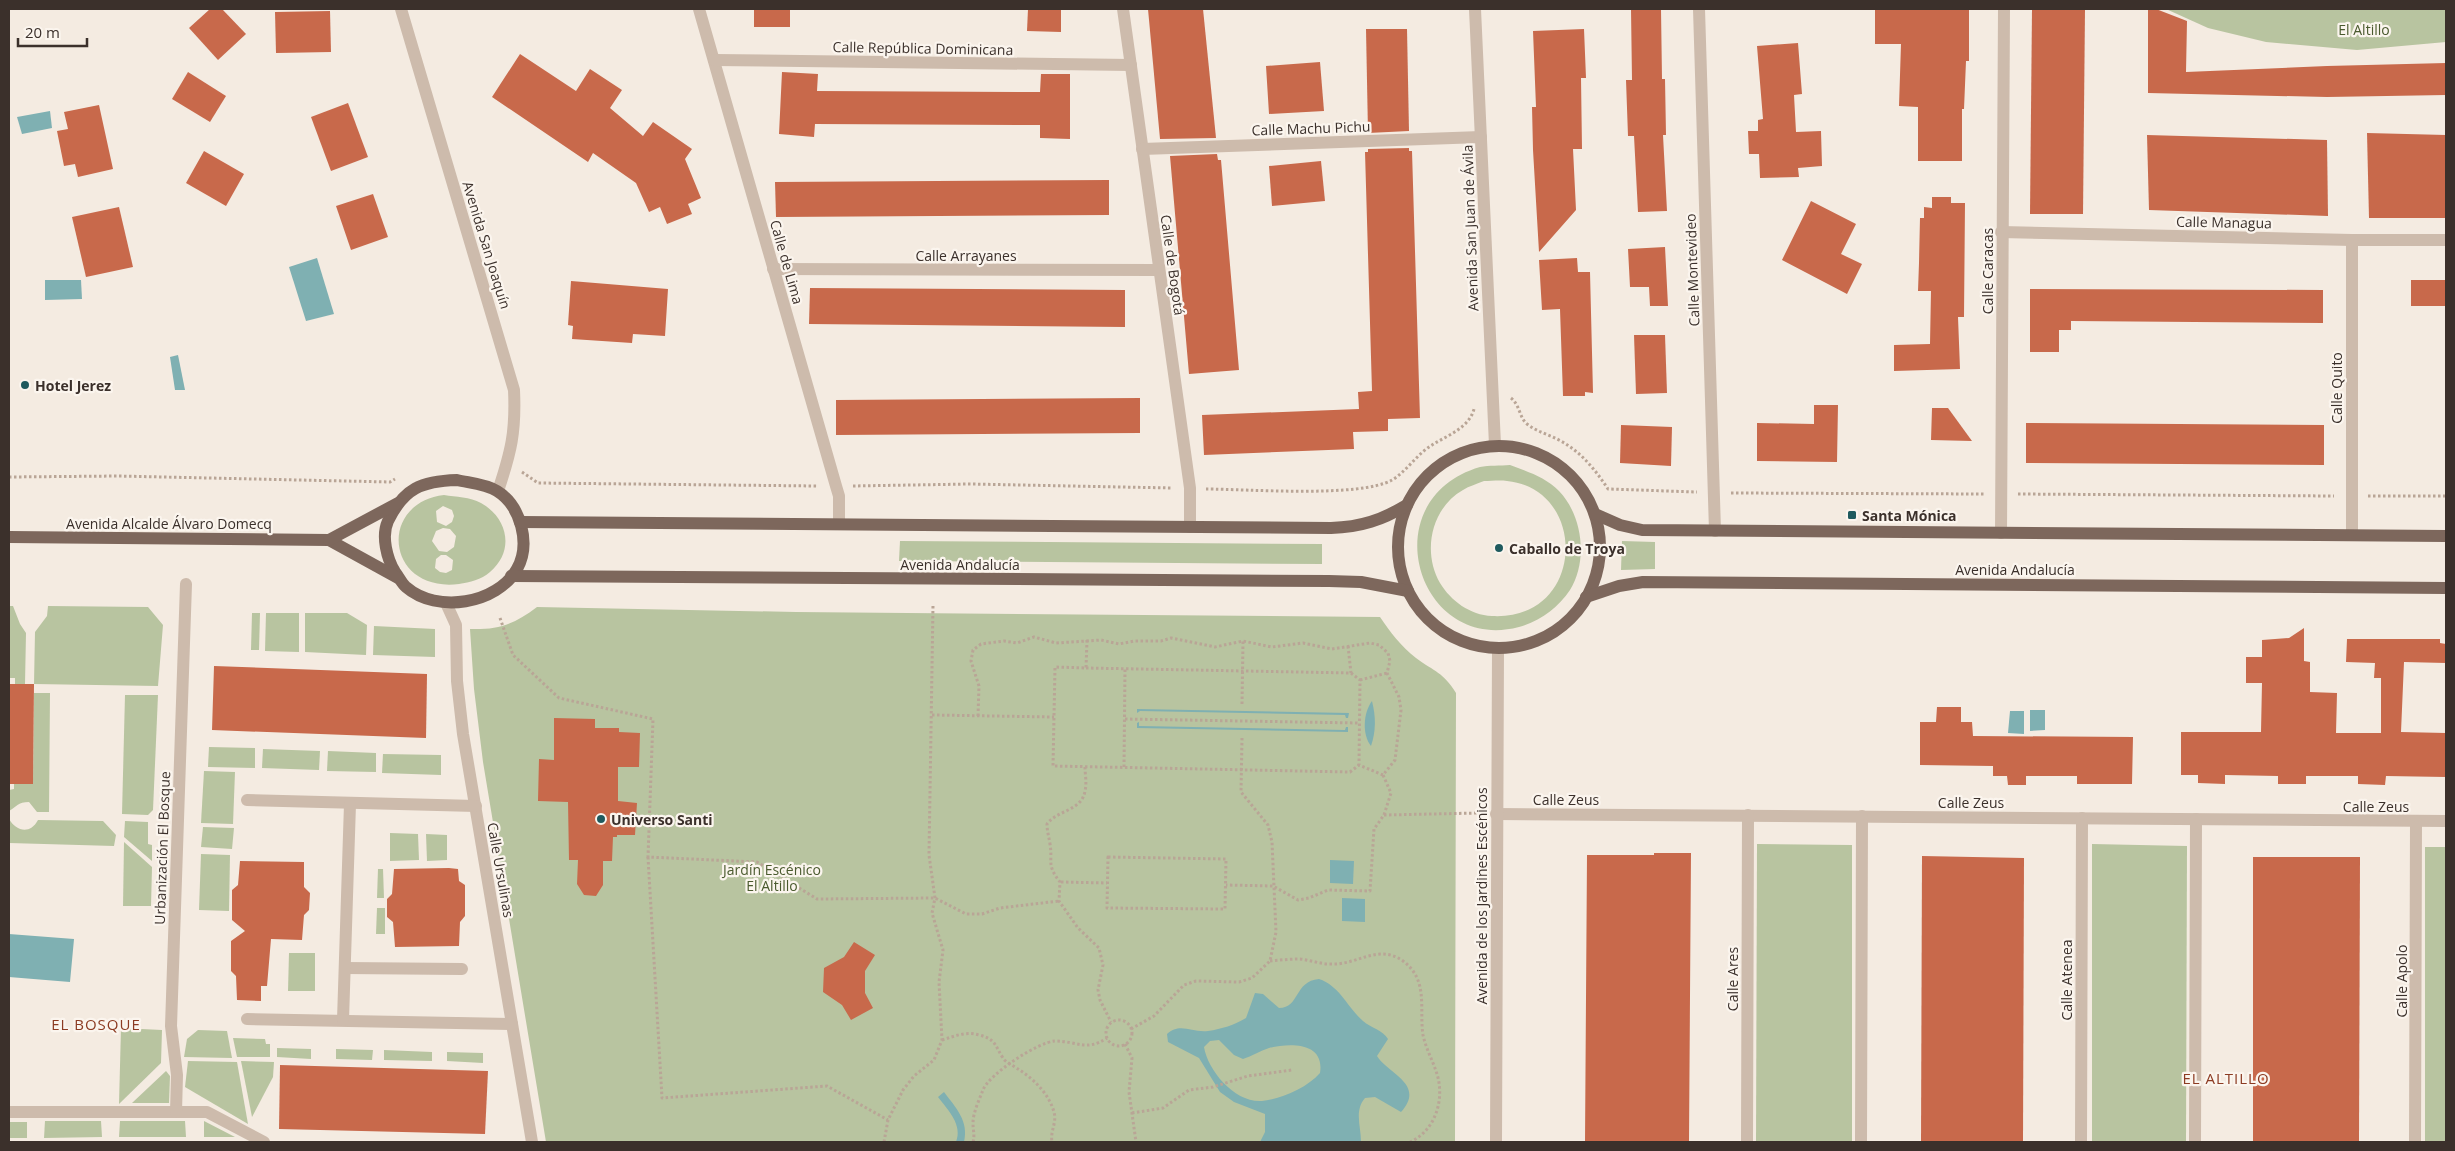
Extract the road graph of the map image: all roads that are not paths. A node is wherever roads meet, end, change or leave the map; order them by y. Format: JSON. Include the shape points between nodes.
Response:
{"nodes":[{"id":1,"x":401,"y":9,"type":"edge"},
{"id":2,"x":699,"y":9,"type":"edge"},
{"id":3,"x":1124,"y":9,"type":"edge"},
{"id":4,"x":1475,"y":9,"type":"edge"},
{"id":5,"x":1699,"y":9,"type":"edge"},
{"id":6,"x":2004,"y":9,"type":"edge"},
{"id":7,"x":714,"y":60,"type":"junction"},
{"id":8,"x":1131,"y":65,"type":"junction"},
{"id":9,"x":1481,"y":136,"type":"junction"},
{"id":10,"x":1142,"y":148,"type":"junction"},
{"id":11,"x":2001,"y":232,"type":"junction"},
{"id":12,"x":2352,"y":240,"type":"junction"},
{"id":13,"x":2446,"y":240,"type":"edge"},
{"id":14,"x":773,"y":269,"type":"junction"},
{"id":15,"x":1159,"y":270,"type":"junction"},
{"id":16,"x":1495,"y":445,"type":"junction"},
{"id":17,"x":498,"y":491,"type":"junction"},
{"id":18,"x":398,"y":503,"type":"junction"},
{"id":19,"x":1407,"y":505,"type":"junction"},
{"id":20,"x":1595,"y":514,"type":"junction"},
{"id":21,"x":520,"y":522,"type":"junction"},
{"id":22,"x":839,"y":524,"type":"junction"},
{"id":23,"x":1190,"y":526,"type":"junction"},
{"id":24,"x":1715,"y":531,"type":"junction"},
{"id":25,"x":2001,"y":533,"type":"junction"},
{"id":26,"x":2352,"y":535,"type":"junction"},
{"id":27,"x":2446,"y":536,"type":"edge"},
{"id":28,"x":9,"y":537,"type":"edge"},
{"id":29,"x":329,"y":540,"type":"junction"},
{"id":30,"x":511,"y":576,"type":"junction"},
{"id":31,"x":400,"y":579,"type":"junction"},
{"id":32,"x":186,"y":584,"type":"dead end"},
{"id":33,"x":2446,"y":588,"type":"edge"},
{"id":34,"x":1408,"y":591,"type":"junction"},
{"id":35,"x":1586,"y":597,"type":"junction"},
{"id":36,"x":446,"y":603,"type":"junction"},
{"id":37,"x":1498,"y":649,"type":"junction"},
{"id":38,"x":247,"y":800,"type":"dead end"},
{"id":39,"x":350,"y":804,"type":"junction"},
{"id":40,"x":476,"y":806,"type":"junction"},
{"id":41,"x":1496,"y":814,"type":"junction"},
{"id":42,"x":1748,"y":815,"type":"junction"},
{"id":43,"x":1862,"y":816,"type":"junction"},
{"id":44,"x":2082,"y":818,"type":"junction"},
{"id":45,"x":2196,"y":819,"type":"junction"},
{"id":46,"x":2416,"y":821,"type":"junction"},
{"id":47,"x":2446,"y":821,"type":"edge"},
{"id":48,"x":344,"y":968,"type":"junction"},
{"id":49,"x":462,"y":969,"type":"dead end"},
{"id":50,"x":248,"y":1019,"type":"dead end"},
{"id":51,"x":343,"y":1020,"type":"junction"},
{"id":52,"x":512,"y":1024,"type":"junction"},
{"id":53,"x":9,"y":1112,"type":"edge"},
{"id":54,"x":176,"y":1112,"type":"junction"},
{"id":55,"x":264,"y":1142,"type":"edge"},
{"id":56,"x":532,"y":1142,"type":"edge"},
{"id":57,"x":1496,"y":1142,"type":"edge"},
{"id":58,"x":1747,"y":1142,"type":"edge"},
{"id":59,"x":1861,"y":1142,"type":"edge"},
{"id":60,"x":2081,"y":1142,"type":"edge"},
{"id":61,"x":2195,"y":1142,"type":"edge"},
{"id":62,"x":2415,"y":1142,"type":"edge"}],
"edges":[{"from":1,"to":17,"type":"street","name":"Avenida San Joaquín","via":[[514,390],[516,418],[513,445]]},
{"from":2,"to":7,"type":"street","name":"Calle de Lima"},
{"from":3,"to":8,"type":"street","name":"Calle de Bogotá"},
{"from":4,"to":9,"type":"street","name":"Avenida San Juan de Ávila"},
{"from":5,"to":24,"type":"street","name":"Calle Montevideo"},
{"from":6,"to":11,"type":"street","name":"Calle Caracas"},
{"from":7,"to":8,"type":"street","name":"Calle República Dominicana"},
{"from":7,"to":14,"type":"street","name":"Calle de Lima"},
{"from":8,"to":10,"type":"street","name":"Calle de Bogotá"},
{"from":9,"to":10,"type":"street","name":"Calle Machu Pichu"},
{"from":9,"to":16,"type":"street","name":"Avenida San Juan de Ávila"},
{"from":10,"to":15,"type":"street","name":"Calle de Bogotá"},
{"from":11,"to":12,"type":"street","name":"Calle Managua"},
{"from":11,"to":25,"type":"street","name":"Calle Caracas"},
{"from":12,"to":13,"type":"street","name":"Calle Managua"},
{"from":12,"to":26,"type":"street","name":"Calle Quito"},
{"from":14,"to":15,"type":"street","name":"Calle Arrayanes"},
{"from":14,"to":22,"type":"street","name":"Calle de Lima","via":[[839,496]]},
{"from":15,"to":23,"type":"street","name":"Calle de Bogotá","via":[[1190,488]]},
{"from":16,"to":19,"type":"main road","via":[[1461,452],[1431,470]]},
{"from":16,"to":20,"type":"main road","via":[[1527,449],[1556,463],[1579,486]]},
{"from":17,"to":18,"type":"main road","via":[[457,480],[435,481],[415,488]]},
{"from":17,"to":21,"type":"main road","via":[[513,506]]},
{"from":18,"to":29,"type":"main road","name":"Avenida Alcalde Álvaro Domecq"},
{"from":18,"to":31,"type":"main road","via":[[387,524],[386,548]]},
{"from":19,"to":23,"type":"main road","via":[[1375,522],[1355,527]]},
{"from":19,"to":34,"type":"main road","via":[[1398,530],[1398,566]]},
{"from":20,"to":24,"type":"main road","via":[[1642,530]]},
{"from":20,"to":35,"type":"main road","via":[[1600,546],[1596,578]]},
{"from":21,"to":22,"type":"main road"},
{"from":21,"to":30,"type":"main road","via":[[524,548]]},
{"from":22,"to":23,"type":"main road"},
{"from":24,"to":25,"type":"main road"},
{"from":25,"to":26,"type":"main road"},
{"from":26,"to":27,"type":"main road"},
{"from":28,"to":29,"type":"main road","name":"Avenida Alcalde Álvaro Domecq"},
{"from":29,"to":31,"type":"main road","name":"Avenida Alcalde Álvaro Domecq"},
{"from":30,"to":34,"type":"main road","name":"Avenida Andalucía","via":[[1329,581],[1361,582]]},
{"from":30,"to":36,"type":"main road","via":[[484,596]]},
{"from":31,"to":36,"type":"main road","via":[[406,588]]},
{"from":32,"to":54,"type":"street","name":"Urbanización El Bosque","via":[[171,1026],[177,1075]]},
{"from":33,"to":35,"type":"main road","name":"Avenida Andalucía","via":[[1643,582]]},
{"from":34,"to":37,"type":"main road","via":[[1433,625],[1464,642]]},
{"from":35,"to":37,"type":"main road","via":[[1558,629],[1530,644]]},
{"from":36,"to":40,"type":"street","name":"Calle Ursulinas","via":[[456,626],[457,681]]},
{"from":37,"to":41,"type":"street","name":"Avenida de los Jardines Escénicos"},
{"from":38,"to":39,"type":"street"},
{"from":39,"to":40,"type":"street"},
{"from":39,"to":48,"type":"street"},
{"from":40,"to":52,"type":"street","name":"Calle Ursulinas"},
{"from":41,"to":42,"type":"street","name":"Calle Zeus"},
{"from":41,"to":57,"type":"street","name":"Avenida de los Jardines Escénicos"},
{"from":42,"to":43,"type":"street","name":"Calle Zeus"},
{"from":42,"to":58,"type":"street","name":"Calle Ares"},
{"from":43,"to":44,"type":"street","name":"Calle Zeus"},
{"from":43,"to":59,"type":"street"},
{"from":44,"to":45,"type":"street","name":"Calle Zeus"},
{"from":44,"to":60,"type":"street","name":"Calle Atenea"},
{"from":45,"to":46,"type":"street","name":"Calle Zeus"},
{"from":45,"to":61,"type":"street"},
{"from":46,"to":47,"type":"street","name":"Calle Zeus"},
{"from":46,"to":62,"type":"street","name":"Calle Apolo"},
{"from":48,"to":49,"type":"street"},
{"from":48,"to":51,"type":"street"},
{"from":50,"to":51,"type":"street"},
{"from":51,"to":52,"type":"street"},
{"from":52,"to":56,"type":"street","name":"Calle Ursulinas"},
{"from":53,"to":54,"type":"street"},
{"from":54,"to":55,"type":"street","via":[[207,1112]]}]}
